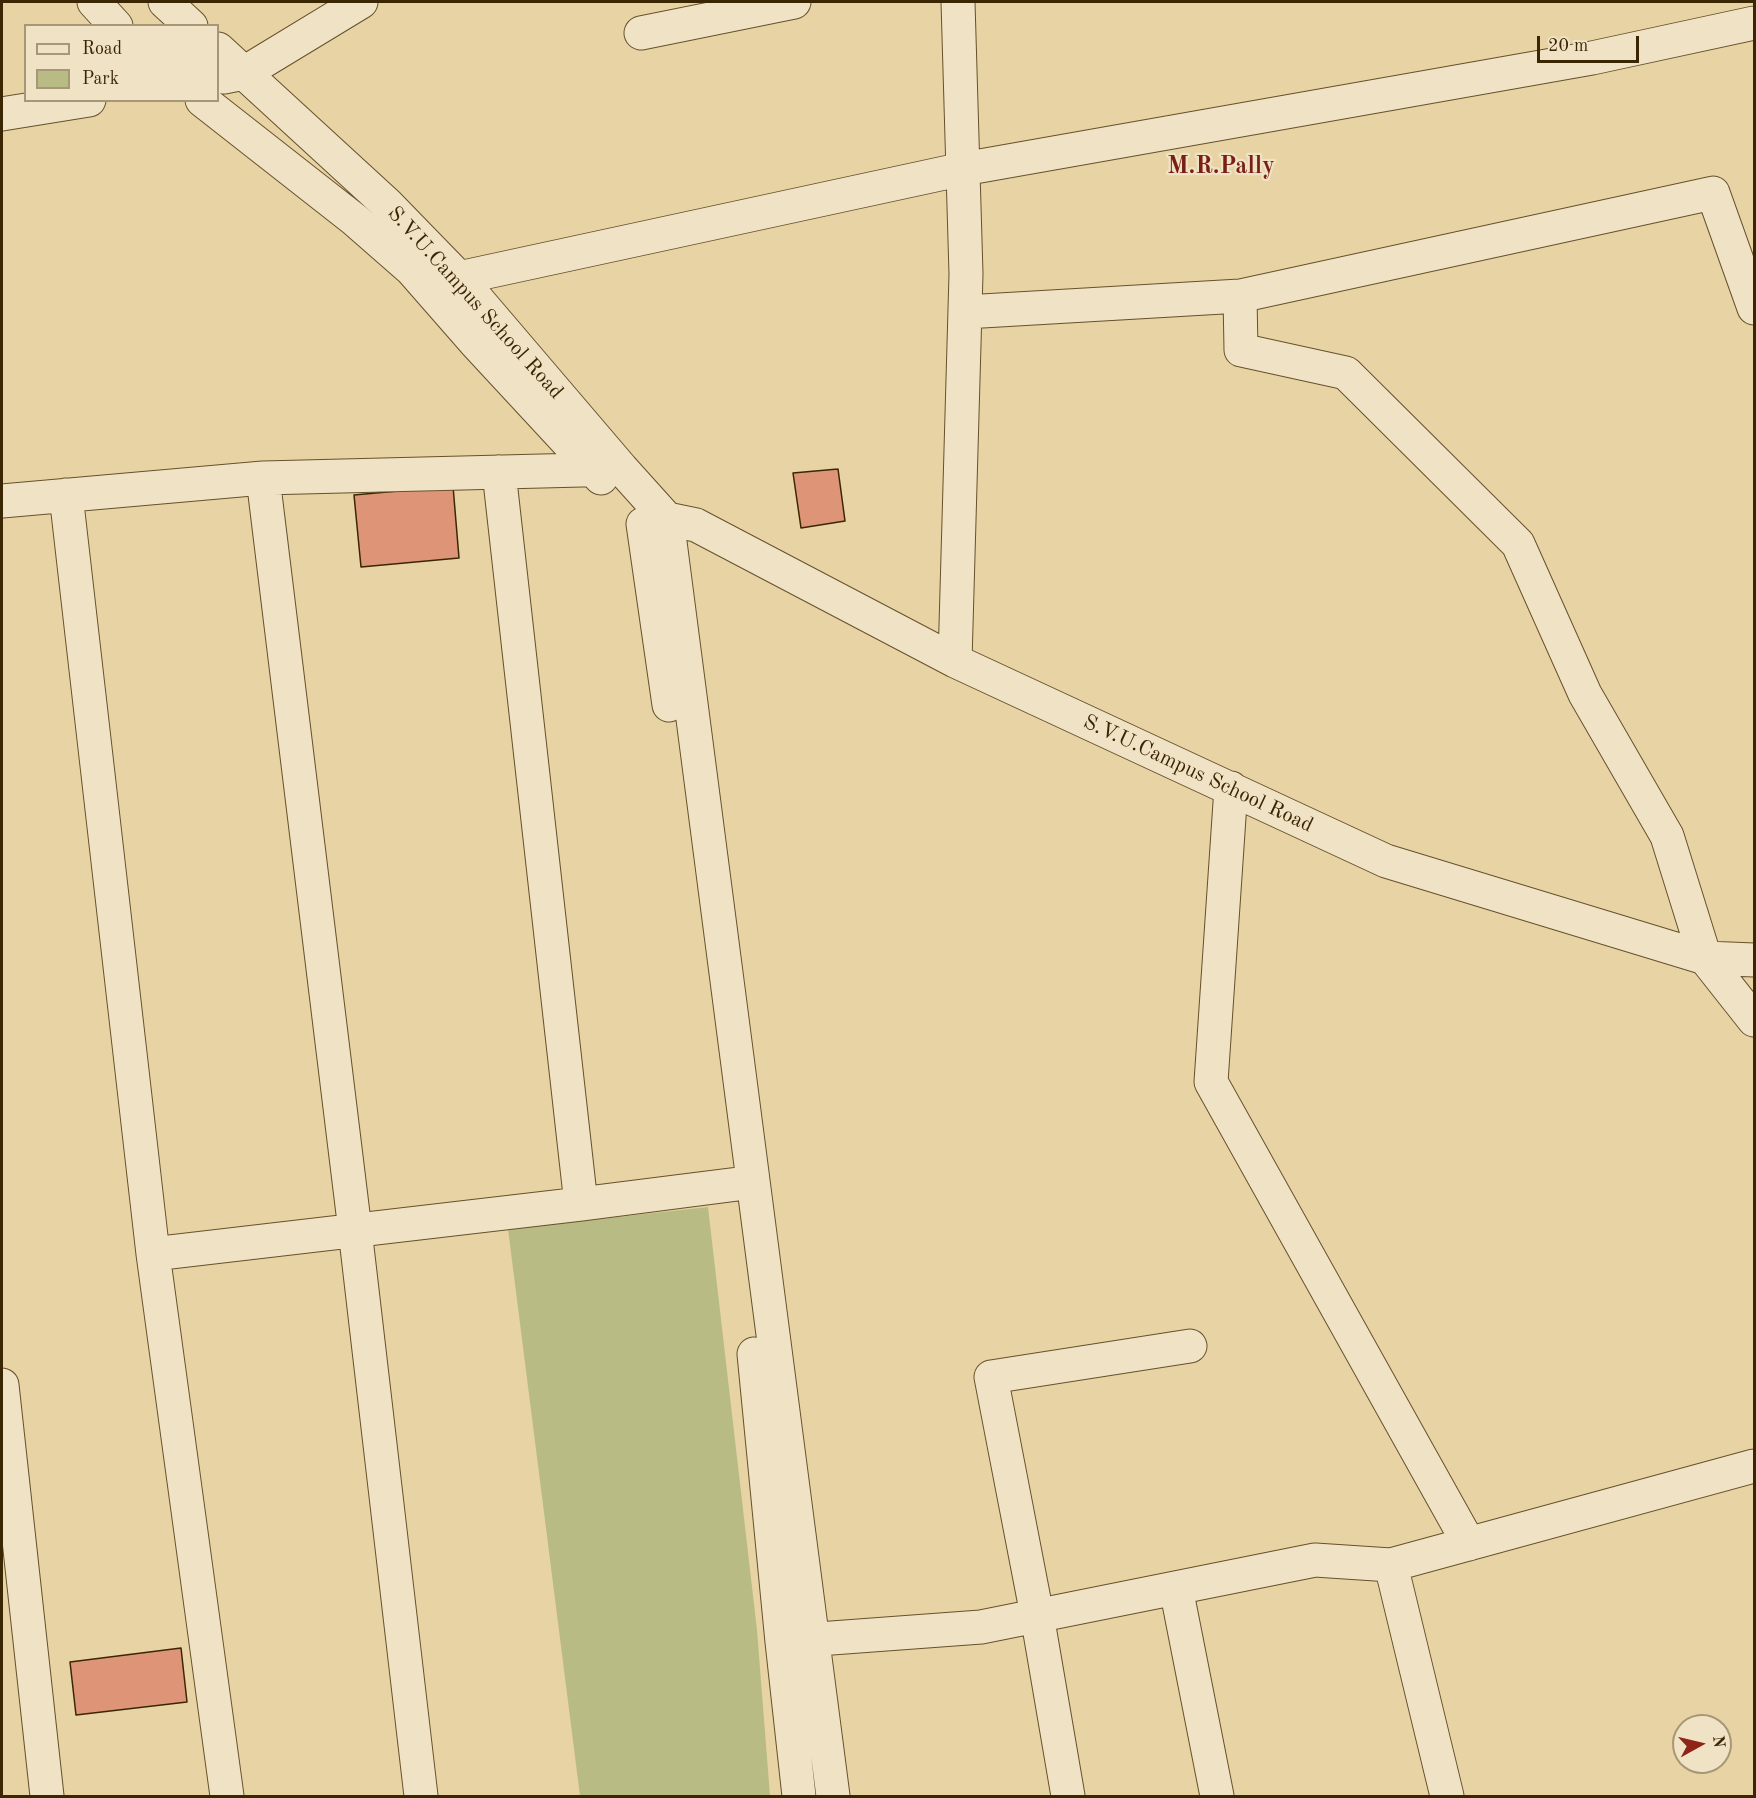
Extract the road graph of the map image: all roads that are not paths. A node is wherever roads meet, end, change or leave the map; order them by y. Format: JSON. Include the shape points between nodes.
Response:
{"nodes":[{"id":1,"x":94,"y":2,"type":"edge"},
{"id":2,"x":165,"y":2,"type":"edge"},
{"id":3,"x":361,"y":2,"type":"edge"},
{"id":4,"x":794,"y":2,"type":"edge"},
{"id":5,"x":958,"y":2,"type":"edge"},
{"id":6,"x":1755,"y":23,"type":"edge"},
{"id":7,"x":114,"y":24,"type":"edge"},
{"id":8,"x":189,"y":24,"type":"edge"},
{"id":9,"x":641,"y":33,"type":"dead end"},
{"id":10,"x":219,"y":51,"type":"edge"},
{"id":11,"x":231,"y":76,"type":"edge"},
{"id":12,"x":77,"y":102,"type":"edge"},
{"id":13,"x":205,"y":102,"type":"edge"},
{"id":14,"x":2,"y":114,"type":"edge"},
{"id":15,"x":963,"y":169,"type":"junction"},
{"id":16,"x":459,"y":278,"type":"junction"},
{"id":17,"x":1240,"y":296,"type":"junction"},
{"id":18,"x":1755,"y":308,"type":"edge"},
{"id":19,"x":965,"y":312,"type":"junction"},
{"id":20,"x":608,"y":470,"type":"junction"},
{"id":21,"x":499,"y":472,"type":"junction"},
{"id":22,"x":263,"y":478,"type":"junction"},
{"id":23,"x":66,"y":495,"type":"junction"},
{"id":24,"x":2,"y":501,"type":"edge"},
{"id":25,"x":655,"y":522,"type":"junction"},
{"id":26,"x":955,"y":661,"type":"junction"},
{"id":27,"x":1231,"y":788,"type":"junction"},
{"id":28,"x":1705,"y":958,"type":"junction"},
{"id":29,"x":1755,"y":960,"type":"edge"},
{"id":30,"x":1755,"y":1020,"type":"edge"},
{"id":31,"x":738,"y":1184,"type":"junction"},
{"id":32,"x":581,"y":1204,"type":"junction"},
{"id":33,"x":355,"y":1230,"type":"junction"},
{"id":34,"x":153,"y":1254,"type":"junction"},
{"id":35,"x":1190,"y":1346,"type":"dead end"},
{"id":36,"x":2,"y":1385,"type":"edge"},
{"id":37,"x":1755,"y":1466,"type":"edge"},
{"id":38,"x":1468,"y":1544,"type":"junction"},
{"id":39,"x":1391,"y":1565,"type":"junction"},
{"id":40,"x":1176,"y":1588,"type":"junction"},
{"id":41,"x":1037,"y":1616,"type":"junction"},
{"id":42,"x":798,"y":1640,"type":"junction"},
{"id":43,"x":47,"y":1797,"type":"edge"},
{"id":44,"x":227,"y":1797,"type":"edge"},
{"id":45,"x":422,"y":1797,"type":"edge"},
{"id":46,"x":799,"y":1797,"type":"edge"},
{"id":47,"x":833,"y":1797,"type":"edge"},
{"id":48,"x":1068,"y":1797,"type":"edge"},
{"id":49,"x":1217,"y":1797,"type":"edge"},
{"id":50,"x":1447,"y":1797,"type":"edge"}],
"edges":[{"from":1,"to":7,"type":"street"},
{"from":2,"to":8,"type":"street"},
{"from":3,"to":11,"type":"street"},
{"from":4,"to":9,"type":"street"},
{"from":5,"to":15,"type":"street"},
{"from":6,"to":15,"type":"street","via":[[1592,58]]},
{"from":10,"to":11,"type":"street","name":"S.V.U.Campus School Road"},
{"from":11,"to":16,"type":"street","name":"S.V.U.Campus School Road","via":[[387,205]]},
{"from":12,"to":14,"type":"street"},
{"from":13,"to":20,"type":"street","name":"S.V.U.Campus School Road","via":[[411,269],[474,340]]},
{"from":15,"to":16,"type":"street"},
{"from":15,"to":19,"type":"street"},
{"from":16,"to":20,"type":"street","name":"S.V.U.Campus School Road"},
{"from":17,"to":18,"type":"street","via":[[1713,193]]},
{"from":17,"to":19,"type":"street"},
{"from":17,"to":28,"type":"street","via":[[1240,350],[1346,373],[1518,544],[1585,694],[1667,836]]},
{"from":19,"to":26,"type":"street"},
{"from":20,"to":21,"type":"street"},
{"from":20,"to":25,"type":"street","name":"S.V.U.Campus School Road"},
{"from":21,"to":22,"type":"street"},
{"from":21,"to":32,"type":"street"},
{"from":22,"to":23,"type":"street"},
{"from":22,"to":33,"type":"street"},
{"from":23,"to":24,"type":"street"},
{"from":23,"to":34,"type":"street"},
{"from":25,"to":26,"type":"street","name":"S.V.U.Campus School Road","via":[[696,525]]},
{"from":25,"to":31,"type":"street"},
{"from":25,"to":42,"type":"street"},
{"from":26,"to":27,"type":"street","name":"S.V.U.Campus School Road"},
{"from":27,"to":28,"type":"street","name":"S.V.U.Campus School Road","via":[[1386,861]]},
{"from":27,"to":38,"type":"street","via":[[1211,1082]]},
{"from":28,"to":29,"type":"street","name":"S.V.U.Campus School Road"},
{"from":28,"to":30,"type":"street"},
{"from":31,"to":32,"type":"street"},
{"from":31,"to":42,"type":"street"},
{"from":32,"to":33,"type":"street"},
{"from":33,"to":34,"type":"street"},
{"from":33,"to":45,"type":"street"},
{"from":34,"to":44,"type":"street"},
{"from":35,"to":41,"type":"street","via":[[991,1377]]},
{"from":36,"to":43,"type":"street"},
{"from":37,"to":38,"type":"street"},
{"from":38,"to":39,"type":"street"},
{"from":39,"to":40,"type":"street","via":[[1315,1560]]},
{"from":39,"to":50,"type":"street"},
{"from":40,"to":41,"type":"street"},
{"from":40,"to":49,"type":"street"},
{"from":41,"to":42,"type":"street","via":[[981,1627]]},
{"from":41,"to":48,"type":"street"},
{"from":42,"to":46,"type":"street"},
{"from":42,"to":47,"type":"street"}]}
